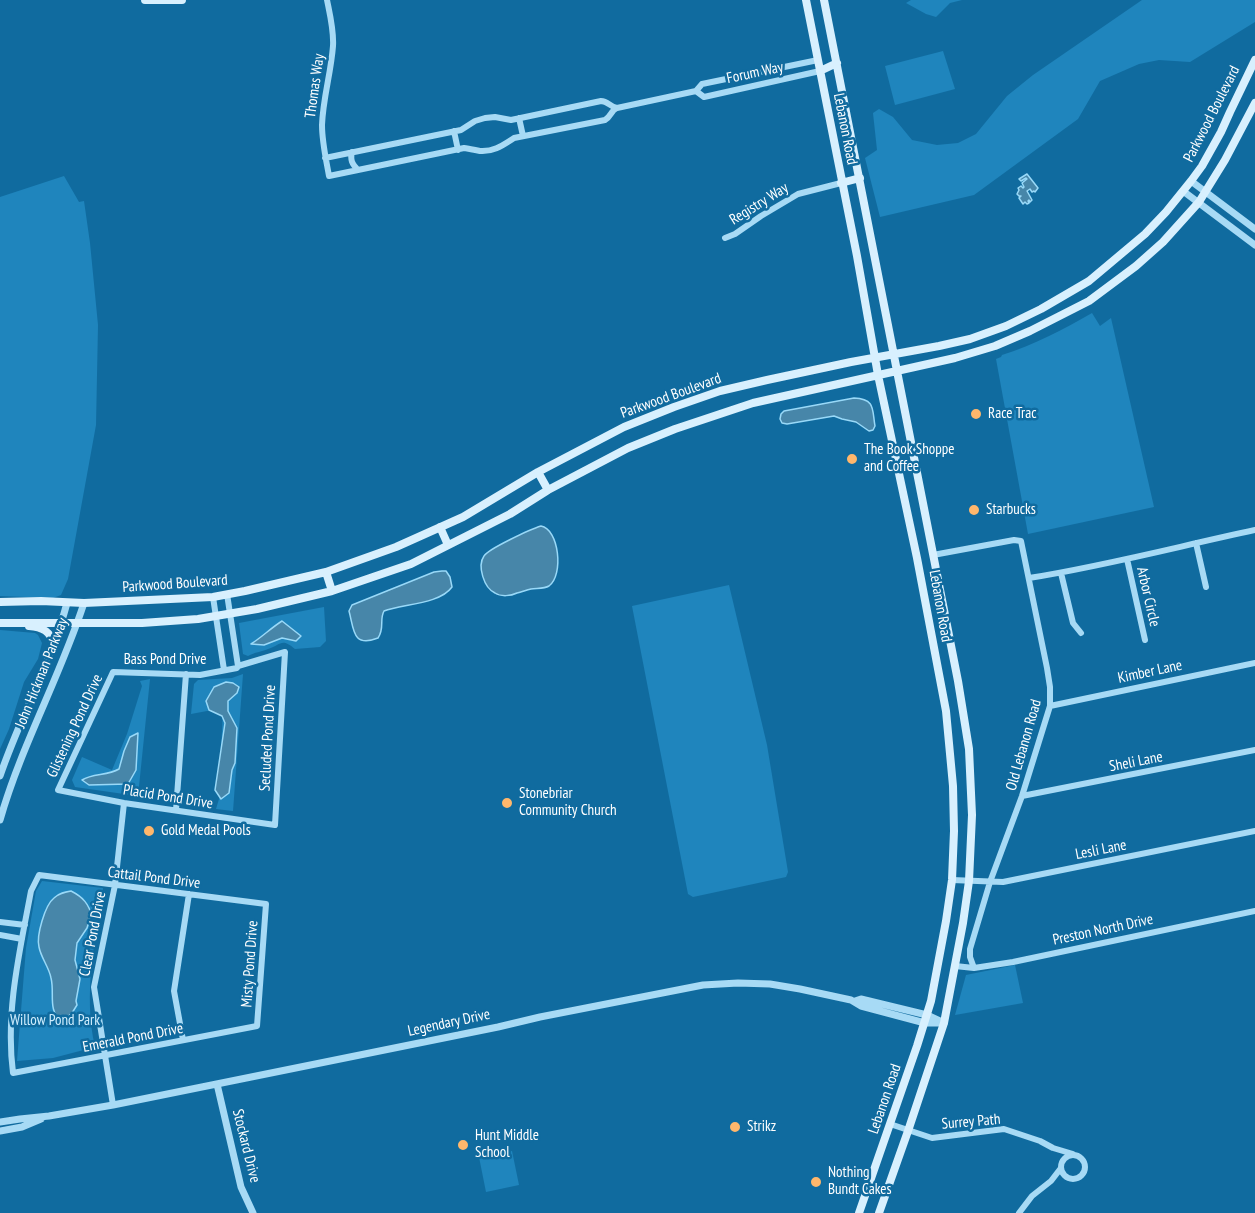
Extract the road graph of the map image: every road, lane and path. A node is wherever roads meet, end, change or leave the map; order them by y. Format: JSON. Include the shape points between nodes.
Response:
{"nodes":[{"id":1,"x":145,"y":0,"type":"edge"},
{"id":2,"x":182,"y":0,"type":"edge"},
{"id":3,"x":327,"y":0,"type":"edge"},
{"id":4,"x":806,"y":0,"type":"edge"},
{"id":5,"x":824,"y":0,"type":"edge"},
{"id":6,"x":818,"y":60,"type":"junction"},
{"id":7,"x":1255,"y":60,"type":"edge"},
{"id":8,"x":837,"y":63,"type":"junction"},
{"id":9,"x":820,"y":71,"type":"junction"},
{"id":10,"x":696,"y":92,"type":"junction"},
{"id":11,"x":1255,"y":104,"type":"edge"},
{"id":12,"x":617,"y":108,"type":"junction"},
{"id":13,"x":519,"y":118,"type":"junction"},
{"id":14,"x":454,"y":131,"type":"junction"},
{"id":15,"x":523,"y":136,"type":"junction"},
{"id":16,"x":458,"y":150,"type":"junction"},
{"id":17,"x":352,"y":152,"type":"junction"},
{"id":18,"x":325,"y":158,"type":"junction"},
{"id":19,"x":358,"y":170,"type":"junction"},
{"id":20,"x":329,"y":176,"type":"joint"},
{"id":21,"x":860,"y":178,"type":"junction"},
{"id":22,"x":1191,"y":182,"type":"junction"},
{"id":23,"x":842,"y":183,"type":"junction"},
{"id":24,"x":1183,"y":191,"type":"junction"},
{"id":25,"x":1205,"y":192,"type":"junction"},
{"id":26,"x":1198,"y":202,"type":"junction"},
{"id":27,"x":1255,"y":229,"type":"edge"},
{"id":28,"x":725,"y":238,"type":"dead end"},
{"id":29,"x":1255,"y":245,"type":"edge"},
{"id":30,"x":1085,"y":284,"type":"junction"},
{"id":31,"x":1098,"y":295,"type":"junction"},
{"id":32,"x":1089,"y":301,"type":"junction"},
{"id":33,"x":893,"y":354,"type":"junction"},
{"id":34,"x":876,"y":358,"type":"junction"},
{"id":35,"x":897,"y":370,"type":"junction"},
{"id":36,"x":878,"y":375,"type":"junction"},
{"id":37,"x":538,"y":472,"type":"junction"},
{"id":38,"x":548,"y":490,"type":"junction"},
{"id":39,"x":440,"y":527,"type":"junction"},
{"id":40,"x":1255,"y":530,"type":"edge"},
{"id":41,"x":1196,"y":543,"type":"junction"},
{"id":42,"x":448,"y":545,"type":"junction"},
{"id":43,"x":933,"y":555,"type":"junction"},
{"id":44,"x":917,"y":558,"type":"junction"},
{"id":45,"x":1127,"y":559,"type":"junction"},
{"id":46,"x":327,"y":572,"type":"junction"},
{"id":47,"x":1061,"y":573,"type":"junction"},
{"id":48,"x":1029,"y":578,"type":"junction"},
{"id":49,"x":1206,"y":587,"type":"dead end"},
{"id":50,"x":332,"y":591,"type":"junction"},
{"id":51,"x":227,"y":594,"type":"junction"},
{"id":52,"x":213,"y":597,"type":"junction"},
{"id":53,"x":0,"y":602,"type":"edge"},
{"id":54,"x":67,"y":603,"type":"junction"},
{"id":55,"x":84,"y":603,"type":"junction"},
{"id":56,"x":231,"y":613,"type":"junction"},
{"id":57,"x":216,"y":617,"type":"junction"},
{"id":58,"x":11,"y":622,"type":"junction"},
{"id":59,"x":62,"y":622,"type":"junction"},
{"id":60,"x":78,"y":622,"type":"junction"},
{"id":61,"x":0,"y":623,"type":"edge"},
{"id":62,"x":1081,"y":633,"type":"dead end"},
{"id":63,"x":1145,"y":640,"type":"dead end"},
{"id":64,"x":53,"y":644,"type":"junction"},
{"id":65,"x":285,"y":652,"type":"joint"},
{"id":66,"x":1255,"y":663,"type":"edge"},
{"id":67,"x":238,"y":666,"type":"junction"},
{"id":68,"x":224,"y":670,"type":"junction"},
{"id":69,"x":113,"y":672,"type":"joint"},
{"id":70,"x":186,"y":674,"type":"junction"},
{"id":71,"x":1050,"y":706,"type":"junction"},
{"id":72,"x":1255,"y":750,"type":"edge"},
{"id":73,"x":0,"y":776,"type":"edge"},
{"id":74,"x":58,"y":790,"type":"joint"},
{"id":75,"x":1022,"y":796,"type":"junction"},
{"id":76,"x":124,"y":803,"type":"junction"},
{"id":77,"x":176,"y":810,"type":"junction"},
{"id":78,"x":0,"y":820,"type":"edge"},
{"id":79,"x":275,"y":825,"type":"joint"},
{"id":80,"x":1255,"y":831,"type":"edge"},
{"id":81,"x":952,"y":880,"type":"junction"},
{"id":82,"x":969,"y":881,"type":"junction"},
{"id":83,"x":990,"y":882,"type":"junction"},
{"id":84,"x":115,"y":885,"type":"junction"},
{"id":85,"x":189,"y":894,"type":"junction"},
{"id":86,"x":266,"y":904,"type":"joint"},
{"id":87,"x":1255,"y":911,"type":"edge"},
{"id":88,"x":0,"y":922,"type":"edge"},
{"id":89,"x":25,"y":925,"type":"junction"},
{"id":90,"x":0,"y":935,"type":"edge"},
{"id":91,"x":22,"y":939,"type":"junction"},
{"id":92,"x":955,"y":966,"type":"junction"},
{"id":93,"x":974,"y":968,"type":"junction"},
{"id":94,"x":926,"y":1019,"type":"junction"},
{"id":95,"x":944,"y":1023,"type":"junction"},
{"id":96,"x":257,"y":1026,"type":"joint"},
{"id":97,"x":183,"y":1040,"type":"junction"},
{"id":98,"x":105,"y":1056,"type":"junction"},
{"id":99,"x":217,"y":1084,"type":"junction"},
{"id":100,"x":112,"y":1105,"type":"junction"},
{"id":101,"x":49,"y":1116,"type":"junction"},
{"id":102,"x":0,"y":1122,"type":"edge"},
{"id":103,"x":890,"y":1124,"type":"junction"},
{"id":104,"x":0,"y":1131,"type":"edge"},
{"id":105,"x":909,"y":1131,"type":"junction"},
{"id":106,"x":1053,"y":1148,"type":"junction"},
{"id":107,"x":1073,"y":1154,"type":"junction"},
{"id":108,"x":1061,"y":1164,"type":"junction"},
{"id":109,"x":1068,"y":1178,"type":"junction"},
{"id":110,"x":1051,"y":1181,"type":"junction"},
{"id":111,"x":253,"y":1213,"type":"edge"},
{"id":112,"x":859,"y":1213,"type":"edge"},
{"id":113,"x":879,"y":1213,"type":"edge"},
{"id":114,"x":1019,"y":1213,"type":"edge"}],
"edges":[{"from":1,"to":2,"type":"main road"},
{"from":3,"to":18,"type":"street","name":"Thomas Way","via":[[333,44],[322,118]]},
{"from":4,"to":6,"type":"main road","name":"Lebanon Road"},
{"from":5,"to":8,"type":"main road","name":"Lebanon Road"},
{"from":6,"to":8,"type":"main road"},
{"from":6,"to":9,"type":"main road","name":"Lebanon Road"},
{"from":6,"to":10,"type":"street","name":"Forum Way","via":[[702,84]]},
{"from":7,"to":22,"type":"main road","name":"Parkwood Boulevard","via":[[1221,132]]},
{"from":8,"to":9,"type":"main road"},
{"from":8,"to":21,"type":"main road","name":"Lebanon Road"},
{"from":9,"to":10,"type":"street","name":"Forum Way","via":[[704,97]]},
{"from":9,"to":23,"type":"main road","name":"Lebanon Road"},
{"from":10,"to":12,"type":"street","name":"Forum Way"},
{"from":11,"to":25,"type":"main road","name":"Parkwood Boulevard"},
{"from":12,"to":13,"type":"street","name":"Forum Way","via":[[602,101]]},
{"from":12,"to":15,"type":"street","name":"Forum Way","via":[[606,119]]},
{"from":13,"to":14,"type":"street","name":"Forum Way","via":[[485,118]]},
{"from":13,"to":15,"type":"street"},
{"from":14,"to":16,"type":"street"},
{"from":14,"to":17,"type":"street","name":"Forum Way"},
{"from":15,"to":16,"type":"street","name":"Forum Way","via":[[492,150]]},
{"from":16,"to":19,"type":"street","name":"Forum Way"},
{"from":17,"to":18,"type":"street","name":"Forum Way"},
{"from":17,"to":19,"type":"street","via":[[352,162]]},
{"from":18,"to":20,"type":"street","name":"Thomas Way"},
{"from":19,"to":20,"type":"street","name":"Forum Way"},
{"from":21,"to":23,"type":"main road"},
{"from":21,"to":33,"type":"main road","name":"Lebanon Road"},
{"from":22,"to":24,"type":"main road","name":"Parkwood Boulevard"},
{"from":22,"to":25,"type":"street"},
{"from":23,"to":28,"type":"street","name":"Registry Way","via":[[798,194]]},
{"from":23,"to":34,"type":"main road","name":"Lebanon Road"},
{"from":24,"to":26,"type":"street"},
{"from":24,"to":30,"type":"main road","name":"Parkwood Boulevard","via":[[1144,234]]},
{"from":25,"to":26,"type":"main road","name":"Parkwood Boulevard"},
{"from":25,"to":27,"type":"street"},
{"from":26,"to":29,"type":"street"},
{"from":26,"to":31,"type":"main road","name":"Parkwood Boulevard","via":[[1163,242]]},
{"from":30,"to":31,"type":"main road"},
{"from":30,"to":32,"type":"main road"},
{"from":30,"to":33,"type":"main road","name":"Parkwood Boulevard","via":[[987,333]]},
{"from":31,"to":32,"type":"main road","name":"Parkwood Boulevard"},
{"from":32,"to":35,"type":"main road","name":"Parkwood Boulevard","via":[[995,346]]},
{"from":33,"to":34,"type":"main road","name":"Parkwood Boulevard"},
{"from":33,"to":35,"type":"main road","name":"Lebanon Road"},
{"from":34,"to":36,"type":"main road","name":"Lebanon Road"},
{"from":34,"to":37,"type":"main road","name":"Parkwood Boulevard","via":[[720,391],[624,427]]},
{"from":35,"to":36,"type":"main road","name":"Parkwood Boulevard"},
{"from":35,"to":43,"type":"main road","name":"Lebanon Road"},
{"from":36,"to":38,"type":"main road","name":"Parkwood Boulevard","via":[[713,415],[628,448]]},
{"from":36,"to":44,"type":"main road","name":"Lebanon Road"},
{"from":37,"to":38,"type":"main road"},
{"from":37,"to":39,"type":"main road","name":"Parkwood Boulevard"},
{"from":38,"to":42,"type":"main road","name":"Parkwood Boulevard"},
{"from":39,"to":42,"type":"main road"},
{"from":39,"to":46,"type":"main road","name":"Parkwood Boulevard"},
{"from":40,"to":41,"type":"street"},
{"from":41,"to":45,"type":"street"},
{"from":41,"to":49,"type":"street"},
{"from":42,"to":50,"type":"main road","name":"Parkwood Boulevard","via":[[411,564]]},
{"from":43,"to":44,"type":"main road"},
{"from":43,"to":48,"type":"street","name":"Old Lebanon Road","via":[[1021,540]]},
{"from":43,"to":82,"type":"main road","name":"Lebanon Road","via":[[969,749]]},
{"from":44,"to":81,"type":"main road","name":"Lebanon Road","via":[[946,711],[954,831]]},
{"from":45,"to":47,"type":"street"},
{"from":45,"to":63,"type":"street","name":"Arbor Circle"},
{"from":46,"to":50,"type":"main road"},
{"from":46,"to":51,"type":"main road","name":"Parkwood Boulevard"},
{"from":47,"to":48,"type":"street"},
{"from":47,"to":62,"type":"street","via":[[1073,622]]},
{"from":48,"to":71,"type":"street","name":"Old Lebanon Road","via":[[1047,668]]},
{"from":50,"to":56,"type":"main road","name":"Parkwood Boulevard"},
{"from":51,"to":52,"type":"main road","name":"Parkwood Boulevard"},
{"from":51,"to":56,"type":"street"},
{"from":52,"to":55,"type":"main road","name":"Parkwood Boulevard"},
{"from":52,"to":57,"type":"street"},
{"from":53,"to":54,"type":"main road","name":"Parkwood Boulevard"},
{"from":54,"to":55,"type":"main road","name":"Parkwood Boulevard"},
{"from":54,"to":59,"type":"street","name":"John Hickman Parkway"},
{"from":55,"to":60,"type":"street","name":"John Hickman Parkway"},
{"from":56,"to":57,"type":"main road","name":"Parkwood Boulevard"},
{"from":56,"to":67,"type":"street"},
{"from":57,"to":60,"type":"main road","name":"Parkwood Boulevard","via":[[142,623]]},
{"from":57,"to":68,"type":"street"},
{"from":58,"to":59,"type":"main road","name":"Parkwood Boulevard"},
{"from":58,"to":61,"type":"main road","name":"Parkwood Boulevard"},
{"from":58,"to":64,"type":"main road","via":[[44,629]]},
{"from":59,"to":60,"type":"main road","name":"Parkwood Boulevard"},
{"from":59,"to":64,"type":"street","name":"John Hickman Parkway"},
{"from":60,"to":78,"type":"street","name":"John Hickman Parkway"},
{"from":64,"to":73,"type":"street","name":"John Hickman Parkway"},
{"from":65,"to":67,"type":"street","name":"Bass Pond Drive"},
{"from":65,"to":79,"type":"street","name":"Secluded Pond Drive"},
{"from":66,"to":71,"type":"street","name":"Kimber Lane"},
{"from":67,"to":68,"type":"street","name":"Bass Pond Drive"},
{"from":68,"to":70,"type":"street","name":"Bass Pond Drive"},
{"from":69,"to":70,"type":"street","name":"Bass Pond Drive"},
{"from":69,"to":74,"type":"street","name":"Glistening Pond Drive"},
{"from":70,"to":77,"type":"street"},
{"from":71,"to":75,"type":"street","name":"Old Lebanon Road"},
{"from":72,"to":75,"type":"street","name":"Sheli Lane"},
{"from":74,"to":76,"type":"street","name":"Placid Pond Drive"},
{"from":75,"to":83,"type":"street","name":"Old Lebanon Road"},
{"from":76,"to":77,"type":"street","name":"Placid Pond Drive"},
{"from":76,"to":84,"type":"street","name":"Clear Pond Drive"},
{"from":77,"to":79,"type":"street","name":"Placid Pond Drive"},
{"from":80,"to":83,"type":"street","name":"Lesli Lane"},
{"from":81,"to":82,"type":"street","name":"Lesli Lane"},
{"from":81,"to":94,"type":"main road","name":"Lebanon Road"},
{"from":82,"to":83,"type":"street","name":"Lesli Lane"},
{"from":82,"to":92,"type":"main road","name":"Lebanon Road"},
{"from":83,"to":93,"type":"street","name":"Old Lebanon Road","via":[[970,949]]},
{"from":84,"to":85,"type":"street","name":"Cattail Pond Drive"},
{"from":84,"to":89,"type":"street","name":"Cattail Pond Drive","via":[[39,875],[31,891]]},
{"from":84,"to":98,"type":"street","name":"Clear Pond Drive","via":[[94,987]]},
{"from":85,"to":86,"type":"street","name":"Cattail Pond Drive"},
{"from":85,"to":97,"type":"street","via":[[174,991]]},
{"from":86,"to":96,"type":"street","name":"Misty Pond Drive"},
{"from":87,"to":93,"type":"street","name":"Preston North Drive"},
{"from":88,"to":89,"type":"street"},
{"from":89,"to":91,"type":"street"},
{"from":90,"to":91,"type":"street"},
{"from":91,"to":98,"type":"street","name":"Emerald Pond Drive","via":[[13,994],[13,1073]]},
{"from":92,"to":93,"type":"street","name":"Preston North Drive"},
{"from":92,"to":95,"type":"main road","name":"Lebanon Road"},
{"from":94,"to":95,"type":"street","name":"Legendary Drive"},
{"from":94,"to":99,"type":"street","name":"Legendary Drive","via":[[770,984],[703,985]]},
{"from":94,"to":103,"type":"main road","name":"Lebanon Road"},
{"from":95,"to":105,"type":"main road","name":"Lebanon Road"},
{"from":96,"to":97,"type":"street","name":"Emerald Pond Drive"},
{"from":97,"to":98,"type":"street","name":"Emerald Pond Drive"},
{"from":98,"to":100,"type":"street","name":"Clear Pond Drive"},
{"from":99,"to":100,"type":"street","name":"Legendary Drive"},
{"from":99,"to":111,"type":"street","name":"Stockard Drive","via":[[241,1187]]},
{"from":100,"to":101,"type":"street","name":"Legendary Drive"},
{"from":101,"to":102,"type":"street","name":"Legendary Drive"},
{"from":101,"to":104,"type":"street","name":"Legendary Drive"},
{"from":103,"to":105,"type":"street","name":"Surrey Path"},
{"from":103,"to":112,"type":"main road","name":"Lebanon Road"},
{"from":105,"to":106,"type":"street","name":"Surrey Path","via":[[932,1138],[1004,1130]]},
{"from":105,"to":113,"type":"main road","name":"Lebanon Road"},
{"from":106,"to":107,"type":"street","name":"Surrey Path"},
{"from":106,"to":108,"type":"street"},
{"from":107,"to":108,"type":"street"},
{"from":107,"to":109,"type":"street","via":[[1082,1158],[1085,1169],[1079,1178]]},
{"from":108,"to":109,"type":"street"},
{"from":108,"to":110,"type":"street"},
{"from":109,"to":110,"type":"street"},
{"from":110,"to":114,"type":"street"}]}
